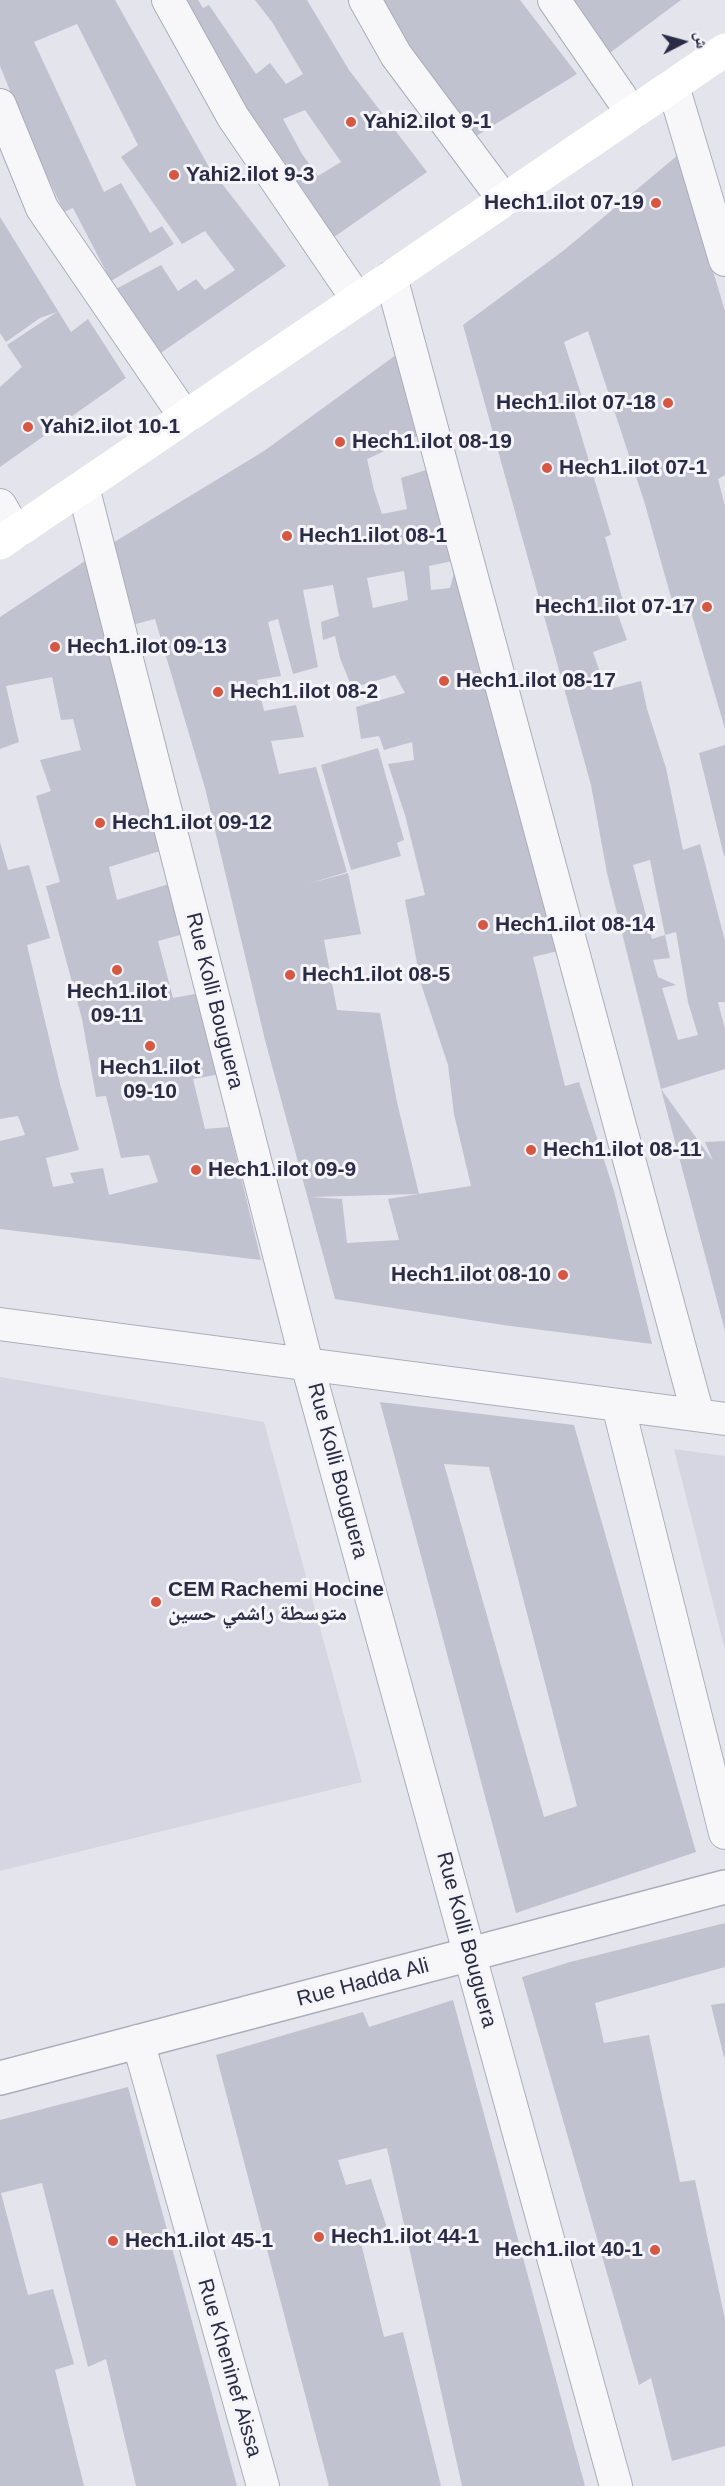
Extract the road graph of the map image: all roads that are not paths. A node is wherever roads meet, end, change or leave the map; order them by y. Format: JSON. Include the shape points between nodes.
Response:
{"nodes":[{"id":1,"x":168,"y":0,"type":"edge"},
{"id":2,"x":365,"y":0,"type":"edge"},
{"id":3,"x":554,"y":0,"type":"edge"},
{"id":4,"x":725,"y":50,"type":"edge"},
{"id":5,"x":674,"y":86,"type":"junction"},
{"id":6,"x":0,"y":105,"type":"edge"},
{"id":7,"x":632,"y":113,"type":"junction"},
{"id":8,"x":504,"y":200,"type":"junction"},
{"id":9,"x":725,"y":260,"type":"edge"},
{"id":10,"x":391,"y":277,"type":"junction"},
{"id":11,"x":357,"y":299,"type":"junction"},
{"id":12,"x":185,"y":417,"type":"junction"},
{"id":13,"x":82,"y":487,"type":"junction"},
{"id":14,"x":6,"y":527,"type":"edge"},
{"id":15,"x":0,"y":1324,"type":"edge"},
{"id":16,"x":307,"y":1364,"type":"junction"},
{"id":17,"x":618,"y":1405,"type":"junction"},
{"id":18,"x":712,"y":1417,"type":"edge"},
{"id":19,"x":725,"y":1833,"type":"edge"},
{"id":20,"x":725,"y":1887,"type":"edge"},
{"id":21,"x":470,"y":1955,"type":"junction"},
{"id":22,"x":138,"y":2042,"type":"junction"},
{"id":23,"x":0,"y":2078,"type":"edge"},
{"id":24,"x":263,"y":2486,"type":"edge"},
{"id":25,"x":616,"y":2486,"type":"edge"}],
"edges":[{"from":1,"to":11,"type":"street","via":[[233,117]]},
{"from":2,"to":8,"type":"street","via":[[396,55]]},
{"from":3,"to":7,"type":"street"},
{"from":4,"to":5,"type":"main road"},
{"from":5,"to":7,"type":"main road"},
{"from":5,"to":9,"type":"street"},
{"from":6,"to":12,"type":"street","via":[[42,208]]},
{"from":7,"to":8,"type":"main road"},
{"from":8,"to":10,"type":"main road"},
{"from":10,"to":11,"type":"main road"},
{"from":10,"to":18,"type":"street"},
{"from":11,"to":12,"type":"main road"},
{"from":12,"to":13,"type":"main road"},
{"from":13,"to":14,"type":"main road"},
{"from":13,"to":16,"type":"street","name":"Rue Kolli Bouguera"},
{"from":15,"to":16,"type":"street"},
{"from":16,"to":17,"type":"street"},
{"from":16,"to":21,"type":"street","name":"Rue Kolli Bouguera"},
{"from":17,"to":18,"type":"street"},
{"from":17,"to":19,"type":"street"},
{"from":20,"to":21,"type":"street","name":"Rue Hadda Ali"},
{"from":21,"to":22,"type":"street","name":"Rue Hadda Ali"},
{"from":21,"to":25,"type":"street","name":"Rue Kolli Bouguera"},
{"from":22,"to":23,"type":"street","name":"Rue Hadda Ali"},
{"from":22,"to":24,"type":"street","name":"Rue Kheninef Aissa"}]}
